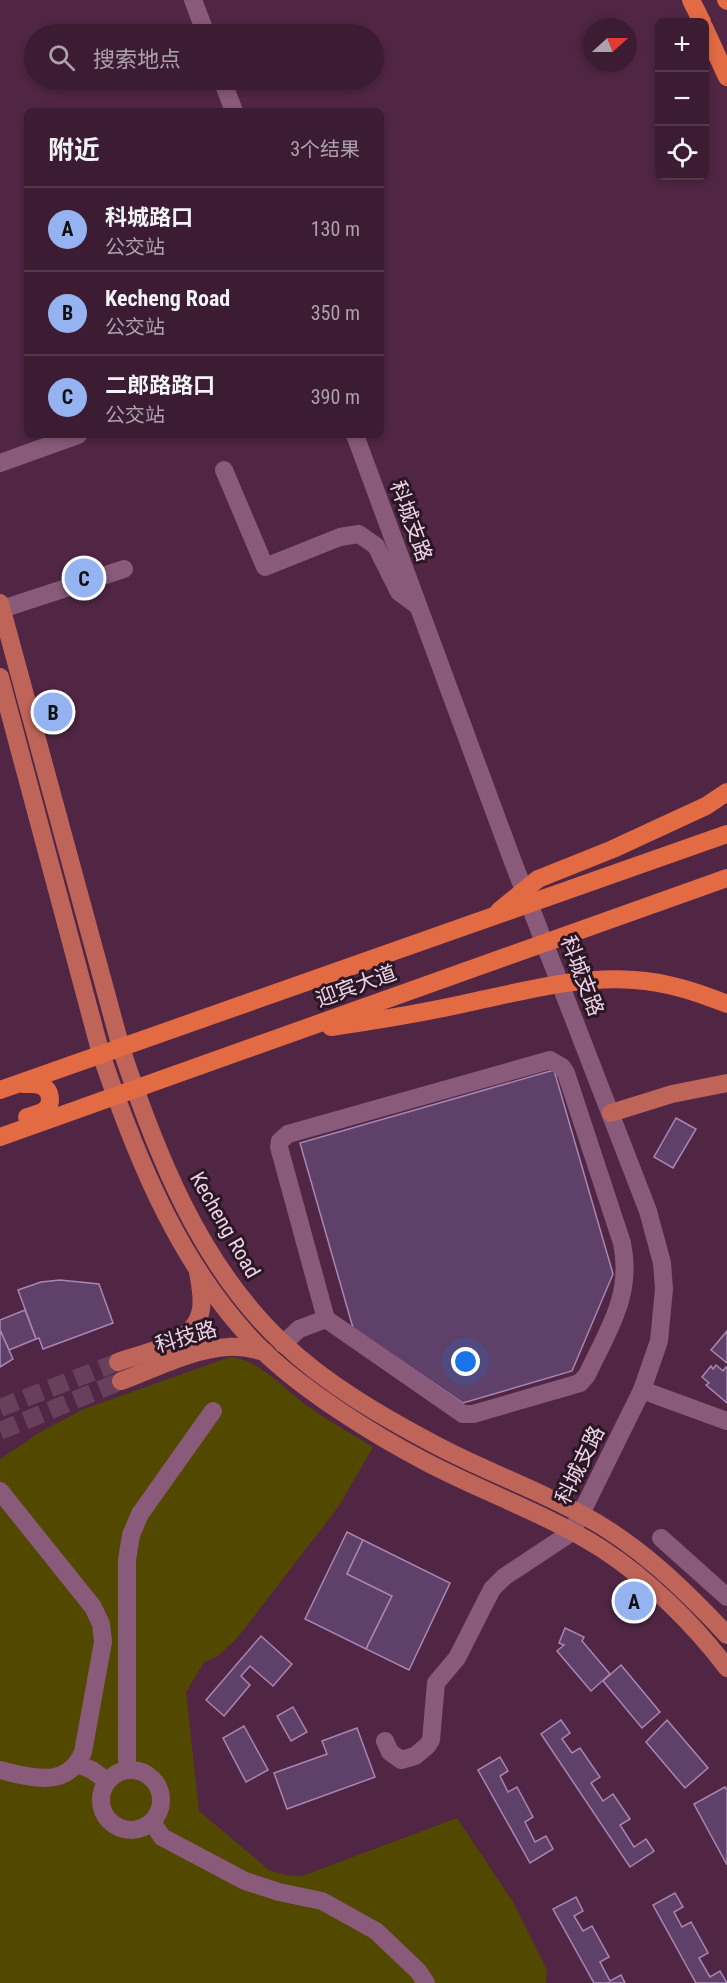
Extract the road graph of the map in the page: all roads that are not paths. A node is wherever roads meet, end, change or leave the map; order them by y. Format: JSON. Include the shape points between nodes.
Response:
{"nodes":[{"id":1,"x":193,"y":0,"type":"edge"},
{"id":2,"x":691,"y":0,"type":"edge"},
{"id":3,"x":700,"y":18,"type":"edge"},
{"id":4,"x":202,"y":24,"type":"edge"},
{"id":5,"x":709,"y":36,"type":"edge"},
{"id":6,"x":727,"y":77,"type":"edge"},
{"id":7,"x":226,"y":90,"type":"edge"},
{"id":8,"x":233,"y":108,"type":"edge"},
{"id":9,"x":70,"y":438,"type":"edge"},
{"id":10,"x":356,"y":438,"type":"edge"},
{"id":11,"x":0,"y":463,"type":"edge"},
{"id":12,"x":224,"y":470,"type":"dead end"},
{"id":13,"x":124,"y":569,"type":"dead end"},
{"id":14,"x":1,"y":606,"type":"edge"},
{"id":15,"x":418,"y":606,"type":"junction"},
{"id":16,"x":0,"y":677,"type":"edge"},
{"id":17,"x":727,"y":792,"type":"edge"},
{"id":18,"x":723,"y":836,"type":"edge"},
{"id":19,"x":727,"y":878,"type":"edge"},
{"id":20,"x":488,"y":920,"type":"junction"},
{"id":21,"x":727,"y":1004,"type":"edge"},
{"id":22,"x":294,"y":1032,"type":"junction"},
{"id":23,"x":121,"y":1048,"type":"junction"},
{"id":24,"x":100,"y":1054,"type":"junction"},
{"id":25,"x":727,"y":1083,"type":"edge"},
{"id":26,"x":7,"y":1087,"type":"edge"},
{"id":27,"x":135,"y":1089,"type":"junction"},
{"id":28,"x":115,"y":1096,"type":"junction"},
{"id":29,"x":611,"y":1113,"type":"junction"},
{"id":30,"x":582,"y":1122,"type":"junction"},
{"id":31,"x":0,"y":1127,"type":"edge"},
{"id":32,"x":0,"y":1137,"type":"edge"},
{"id":33,"x":197,"y":1267,"type":"junction"},
{"id":34,"x":326,"y":1319,"type":"junction"},
{"id":35,"x":284,"y":1344,"type":"junction"},
{"id":36,"x":265,"y":1352,"type":"junction"},
{"id":37,"x":118,"y":1362,"type":"tunnel mouth"},
{"id":38,"x":121,"y":1381,"type":"tunnel mouth"},
{"id":39,"x":642,"y":1390,"type":"junction"},
{"id":40,"x":213,"y":1412,"type":"dead end"},
{"id":41,"x":727,"y":1421,"type":"edge"},
{"id":42,"x":0,"y":1491,"type":"edge"},
{"id":43,"x":581,"y":1514,"type":"junction"},
{"id":44,"x":572,"y":1533,"type":"junction"},
{"id":45,"x":661,"y":1538,"type":"dead end"},
{"id":46,"x":727,"y":1597,"type":"edge"},
{"id":47,"x":727,"y":1635,"type":"edge"},
{"id":48,"x":727,"y":1668,"type":"edge"},
{"id":49,"x":385,"y":1741,"type":"dead end"},
{"id":50,"x":77,"y":1764,"type":"junction"},
{"id":51,"x":0,"y":1770,"type":"edge"},
{"id":52,"x":127,"y":1770,"type":"junction"},
{"id":53,"x":107,"y":1781,"type":"junction"},
{"id":54,"x":152,"y":1822,"type":"junction"},
{"id":55,"x":426,"y":1983,"type":"edge"}],
"edges":[{"from":1,"to":4,"type":"street"},
{"from":2,"to":3,"type":"highway"},
{"from":5,"to":6,"type":"highway"},
{"from":7,"to":8,"type":"street"},
{"from":9,"to":11,"type":"street"},
{"from":10,"to":15,"type":"street","name":"科城支路"},
{"from":12,"to":15,"type":"street","via":[[265,567],[340,537],[359,534],[376,546],[399,592]]},
{"from":13,"to":14,"type":"street"},
{"from":14,"to":23,"type":"main road","name":"Kecheng Road"},
{"from":15,"to":29,"type":"street","name":"科城支路"},
{"from":16,"to":24,"type":"main road","name":"Kecheng Road"},
{"from":17,"to":20,"type":"highway","via":[[706,807],[538,879]]},
{"from":18,"to":20,"type":"highway","name":"迎宾大道"},
{"from":19,"to":22,"type":"highway","name":"迎宾大道"},
{"from":20,"to":23,"type":"highway","name":"迎宾大道"},
{"from":21,"to":22,"type":"highway","via":[[674,986],[634,980],[583,981],[536,987],[399,1018]]},
{"from":22,"to":27,"type":"highway","name":"迎宾大道"},
{"from":23,"to":24,"type":"highway","name":"迎宾大道"},
{"from":23,"to":27,"type":"main road","name":"Kecheng Road"},
{"from":24,"to":26,"type":"highway","name":"迎宾大道"},
{"from":24,"to":28,"type":"main road","name":"Kecheng Road"},
{"from":25,"to":29,"type":"main road","via":[[672,1094]]},
{"from":26,"to":31,"type":"highway","via":[[44,1086],[50,1102],[42,1112]]},
{"from":27,"to":28,"type":"highway","name":"迎宾大道"},
{"from":27,"to":35,"type":"main road","name":"Kecheng Road","via":[[202,1239],[243,1300]]},
{"from":28,"to":32,"type":"highway","name":"迎宾大道"},
{"from":28,"to":33,"type":"main road","name":"Kecheng Road","via":[[144,1168]]},
{"from":29,"to":30,"type":"street"},
{"from":29,"to":39,"type":"street","name":"科城支路","via":[[648,1210],[662,1263],[659,1341]]},
{"from":30,"to":34,"type":"street","via":[[566,1073],[550,1060],[283,1137],[279,1147]]},
{"from":30,"to":34,"type":"street","via":[[622,1243],[626,1278],[622,1300],[580,1383],[464,1414]]},
{"from":33,"to":36,"type":"main road","name":"Kecheng Road","via":[[232,1317]]},
{"from":33,"to":37,"type":"main road","via":[[202,1307],[193,1328],[170,1343]]},
{"from":34,"to":35,"type":"street","via":[[299,1329]]},
{"from":35,"to":43,"type":"main road","name":"Kecheng Road","via":[[330,1381],[400,1425]]},
{"from":36,"to":38,"type":"main road","name":"科技路","via":[[218,1348]]},
{"from":36,"to":44,"type":"main road","name":"Kecheng Road","via":[[318,1395],[389,1441]]},
{"from":39,"to":41,"type":"street"},
{"from":39,"to":43,"type":"street","name":"科城支路"},
{"from":40,"to":52,"type":"street","via":[[140,1514],[131,1535],[127,1560]]},
{"from":42,"to":50,"type":"street","via":[[93,1607],[101,1624],[103,1642],[83,1752]]},
{"from":43,"to":44,"type":"street","name":"科城支路"},
{"from":43,"to":47,"type":"main road","name":"Kecheng Road","via":[[647,1557]]},
{"from":44,"to":48,"type":"main road","name":"Kecheng Road","via":[[631,1571],[689,1624]]},
{"from":44,"to":49,"type":"street","via":[[492,1589],[457,1658],[436,1683],[432,1733],[427,1746],[415,1756],[401,1760],[390,1752]]},
{"from":45,"to":46,"type":"street"},
{"from":50,"to":51,"type":"street","via":[[49,1779]]},
{"from":50,"to":53,"type":"street"},
{"from":52,"to":53,"type":"street"},
{"from":52,"to":54,"type":"street","via":[[144,1772],[158,1786],[161,1805]]},
{"from":53,"to":54,"type":"street","via":[[100,1800],[107,1820],[124,1830],[144,1828]]},
{"from":54,"to":55,"type":"street","via":[[162,1837],[245,1881],[322,1900],[376,1931]]}]}
